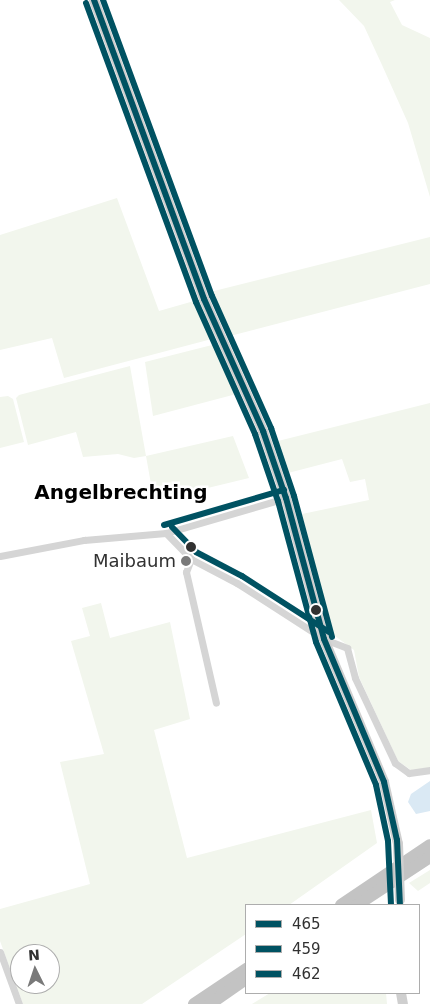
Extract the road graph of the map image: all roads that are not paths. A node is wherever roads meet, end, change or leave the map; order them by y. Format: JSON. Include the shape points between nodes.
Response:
{"nodes":[{"id":1,"x":94,"y":0,"type":"edge"},
{"id":2,"x":286,"y":498,"type":"junction"},
{"id":3,"x":166,"y":533,"type":"junction"},
{"id":4,"x":0,"y":556,"type":"edge"},
{"id":5,"x":191,"y":559,"type":"junction"},
{"id":6,"x":324,"y":639,"type":"junction"},
{"id":7,"x":216,"y":703,"type":"dead end"},
{"id":8,"x":430,"y":770,"type":"edge"},
{"id":9,"x":430,"y":845,"type":"edge"},
{"id":10,"x":430,"y":857,"type":"edge"},
{"id":11,"x":400,"y":903,"type":"edge"},
{"id":12,"x":342,"y":904,"type":"edge"},
{"id":13,"x":359,"y":904,"type":"edge"},
{"id":14,"x":0,"y":952,"type":"edge"},
{"id":15,"x":245,"y":970,"type":"edge"},
{"id":16,"x":245,"y":980,"type":"edge"},
{"id":17,"x":19,"y":1004,"type":"edge"},
{"id":18,"x":194,"y":1004,"type":"edge"},
{"id":19,"x":210,"y":1004,"type":"edge"}],
"edges":[{"from":1,"to":2,"type":"street","via":[[204,299],[263,432]]},
{"from":2,"to":3,"type":"street"},
{"from":2,"to":6,"type":"street"},
{"from":3,"to":4,"type":"street","via":[[84,540]]},
{"from":3,"to":5,"type":"street"},
{"from":5,"to":6,"type":"street"},
{"from":5,"to":7,"type":"street","via":[[186,572]]},
{"from":6,"to":8,"type":"street","via":[[348,648],[354,678],[395,763],[409,773]]},
{"from":6,"to":11,"type":"street","bridge":true,"via":[[384,782],[397,842]]},
{"from":9,"to":12,"type":"highway"},
{"from":10,"to":13,"type":"highway"},
{"from":14,"to":17,"type":"street"},
{"from":15,"to":18,"type":"highway"},
{"from":16,"to":19,"type":"highway"}]}
